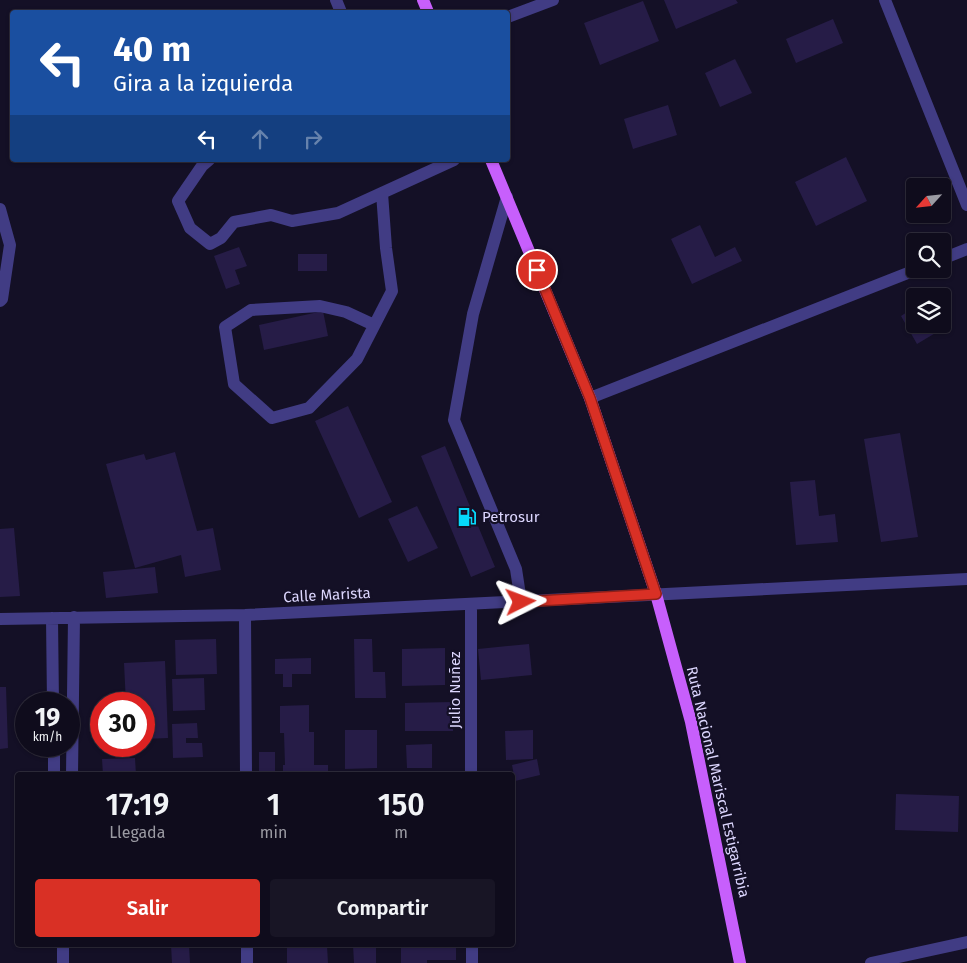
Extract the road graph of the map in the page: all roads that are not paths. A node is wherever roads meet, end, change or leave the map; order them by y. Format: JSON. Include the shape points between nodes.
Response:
{"nodes":[{"id":1,"x":553,"y":0,"type":"edge"},
{"id":2,"x":884,"y":0,"type":"edge"},
{"id":3,"x":510,"y":16,"type":"edge"},
{"id":4,"x":206,"y":162,"type":"edge"},
{"id":5,"x":450,"y":162,"type":"edge"},
{"id":6,"x":492,"y":162,"type":"edge"},
{"id":7,"x":382,"y":192,"type":"junction"},
{"id":8,"x":507,"y":196,"type":"junction"},
{"id":9,"x":967,"y":205,"type":"edge"},
{"id":10,"x":0,"y":209,"type":"edge"},
{"id":11,"x":967,"y":249,"type":"edge"},
{"id":12,"x":951,"y":255,"type":"edge"},
{"id":13,"x":906,"y":274,"type":"edge"},
{"id":14,"x":0,"y":301,"type":"edge"},
{"id":15,"x":374,"y":325,"type":"junction"},
{"id":16,"x":590,"y":398,"type":"junction"},
{"id":17,"x":967,"y":579,"type":"edge"},
{"id":18,"x":656,"y":594,"type":"junction"},
{"id":19,"x":521,"y":602,"type":"junction"},
{"id":20,"x":471,"y":604,"type":"junction"},
{"id":21,"x":245,"y":615,"type":"junction"},
{"id":22,"x":52,"y":618,"type":"junction"},
{"id":23,"x":74,"y":618,"type":"junction"},
{"id":24,"x":0,"y":619,"type":"edge"},
{"id":25,"x":53,"y":692,"type":"edge"},
{"id":26,"x":54,"y":757,"type":"edge"},
{"id":27,"x":54,"y":772,"type":"edge"},
{"id":28,"x":72,"y":772,"type":"edge"},
{"id":29,"x":246,"y":772,"type":"edge"},
{"id":30,"x":471,"y":772,"type":"edge"},
{"id":31,"x":967,"y":942,"type":"edge"},
{"id":32,"x":63,"y":947,"type":"edge"},
{"id":33,"x":247,"y":947,"type":"edge"},
{"id":34,"x":472,"y":947,"type":"edge"},
{"id":35,"x":63,"y":963,"type":"edge"},
{"id":36,"x":247,"y":963,"type":"edge"},
{"id":37,"x":472,"y":963,"type":"edge"},
{"id":38,"x":740,"y":963,"type":"edge"},
{"id":39,"x":872,"y":963,"type":"edge"}],
"edges":[{"from":1,"to":3,"type":"street"},
{"from":2,"to":9,"type":"street"},
{"from":4,"to":7,"type":"street","via":[[178,201],[190,228],[210,244],[221,238],[234,222],[271,215],[292,221],[338,213]]},
{"from":5,"to":7,"type":"street"},
{"from":6,"to":8,"type":"main road","name":"Ruta Nacional Mariscal Estigarribia"},
{"from":7,"to":15,"type":"street","via":[[392,291]]},
{"from":8,"to":16,"type":"main road","name":"Ruta Nacional Mariscal Estigarribia"},
{"from":8,"to":19,"type":"street","via":[[473,314],[454,420],[516,569]]},
{"from":10,"to":14,"type":"street","via":[[10,245]]},
{"from":11,"to":12,"type":"street"},
{"from":13,"to":16,"type":"street"},
{"from":15,"to":15,"type":"street","via":[[357,359],[309,408],[272,418],[234,384],[225,327],[251,310],[320,306],[346,312]]},
{"from":16,"to":18,"type":"main road","name":"Ruta Nacional Mariscal Estigarribia"},
{"from":17,"to":18,"type":"street","name":"Calle Marista"},
{"from":18,"to":19,"type":"street","name":"Calle Marista"},
{"from":18,"to":38,"type":"main road","name":"Ruta Nacional Mariscal Estigarribia","via":[[691,722]]},
{"from":19,"to":20,"type":"street","name":"Calle Marista"},
{"from":20,"to":21,"type":"street","name":"Calle Marista"},
{"from":20,"to":30,"type":"street","name":"Julio Nuñez"},
{"from":21,"to":23,"type":"street","name":"Calle Marista"},
{"from":21,"to":29,"type":"street"},
{"from":22,"to":23,"type":"street","name":"Calle Marista"},
{"from":22,"to":24,"type":"street","name":"Calle Marista"},
{"from":22,"to":25,"type":"street"},
{"from":23,"to":28,"type":"street"},
{"from":26,"to":27,"type":"street"},
{"from":31,"to":39,"type":"street"},
{"from":32,"to":35,"type":"street"},
{"from":33,"to":36,"type":"street"},
{"from":34,"to":37,"type":"street"}]}
